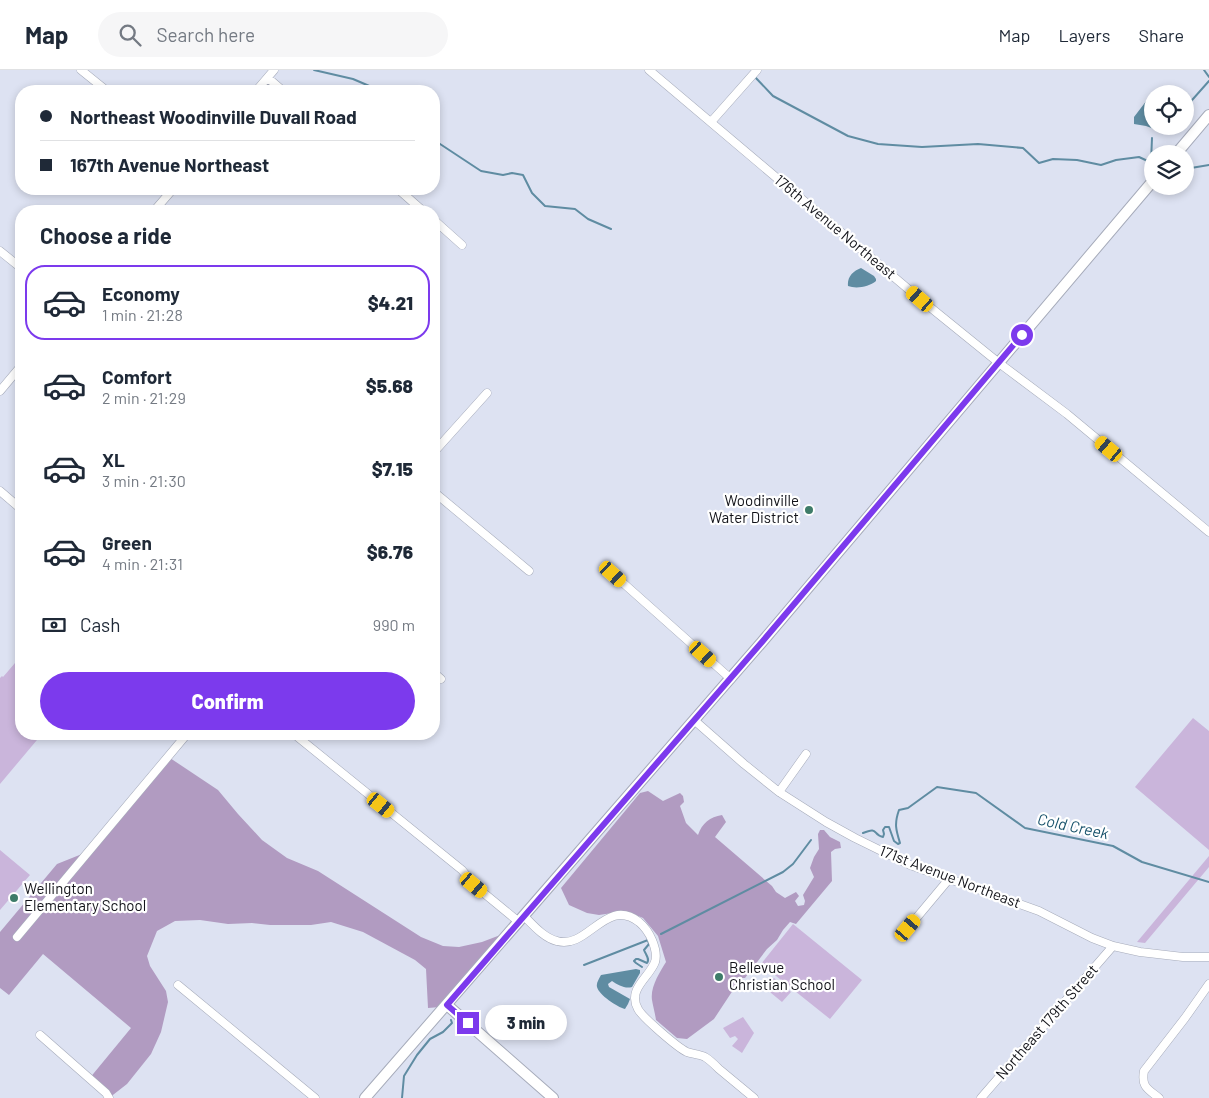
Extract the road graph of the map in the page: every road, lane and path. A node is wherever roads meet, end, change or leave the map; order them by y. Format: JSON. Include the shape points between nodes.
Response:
{"nodes":[{"id":1,"x":81,"y":70,"type":"edge"},
{"id":2,"x":274,"y":70,"type":"edge"},
{"id":3,"x":649,"y":70,"type":"edge"},
{"id":4,"x":754,"y":73,"type":"edge"},
{"id":5,"x":268,"y":78,"type":"junction"},
{"id":6,"x":100,"y":85,"type":"edge"},
{"id":7,"x":262,"y":85,"type":"edge"},
{"id":8,"x":276,"y":85,"type":"edge"},
{"id":9,"x":1209,"y":115,"type":"edge"},
{"id":10,"x":711,"y":122,"type":"junction"},
{"id":11,"x":1184,"y":145,"type":"edge"},
{"id":12,"x":1144,"y":191,"type":"edge"},
{"id":13,"x":168,"y":195,"type":"edge"},
{"id":14,"x":405,"y":195,"type":"edge"},
{"id":15,"x":159,"y":205,"type":"edge"},
{"id":16,"x":417,"y":205,"type":"edge"},
{"id":17,"x":440,"y":225,"type":"edge"},
{"id":18,"x":462,"y":245,"type":"dead end"},
{"id":19,"x":0,"y":251,"type":"edge"},
{"id":20,"x":15,"y":263,"type":"edge"},
{"id":21,"x":999,"y":363,"type":"junction"},
{"id":22,"x":15,"y":373,"type":"edge"},
{"id":23,"x":0,"y":391,"type":"edge"},
{"id":24,"x":487,"y":392,"type":"dead end"},
{"id":25,"x":440,"y":445,"type":"edge"},
{"id":26,"x":0,"y":491,"type":"edge"},
{"id":27,"x":440,"y":497,"type":"edge"},
{"id":28,"x":15,"y":504,"type":"edge"},
{"id":29,"x":1209,"y":532,"type":"edge"},
{"id":30,"x":529,"y":570,"type":"dead end"},
{"id":31,"x":613,"y":574,"type":"dead end"},
{"id":32,"x":731,"y":678,"type":"junction"},
{"id":33,"x":694,"y":720,"type":"junction"},
{"id":34,"x":182,"y":740,"type":"edge"},
{"id":35,"x":301,"y":740,"type":"edge"},
{"id":36,"x":806,"y":754,"type":"dead end"},
{"id":37,"x":779,"y":792,"type":"junction"},
{"id":38,"x":949,"y":879,"type":"junction"},
{"id":39,"x":521,"y":919,"type":"junction"},
{"id":40,"x":908,"y":928,"type":"dead end"},
{"id":41,"x":17,"y":938,"type":"dead end"},
{"id":42,"x":1113,"y":946,"type":"junction"},
{"id":43,"x":1209,"y":957,"type":"edge"},
{"id":44,"x":1209,"y":984,"type":"edge"},
{"id":45,"x":178,"y":985,"type":"dead end"},
{"id":46,"x":447,"y":1005,"type":"junction"},
{"id":47,"x":40,"y":1036,"type":"dead end"},
{"id":48,"x":109,"y":1098,"type":"edge"},
{"id":49,"x":315,"y":1098,"type":"edge"},
{"id":50,"x":365,"y":1098,"type":"edge"},
{"id":51,"x":554,"y":1098,"type":"edge"},
{"id":52,"x":754,"y":1098,"type":"edge"},
{"id":53,"x":981,"y":1098,"type":"edge"},
{"id":54,"x":1159,"y":1098,"type":"edge"}],
"edges":[{"from":1,"to":6,"type":"street"},
{"from":2,"to":5,"type":"street"},
{"from":3,"to":10,"type":"street","name":"176th Avenue Northeast"},
{"from":4,"to":10,"type":"street"},
{"from":5,"to":7,"type":"street"},
{"from":5,"to":8,"type":"street"},
{"from":9,"to":11,"type":"main road"},
{"from":10,"to":21,"type":"street","name":"176th Avenue Northeast"},
{"from":12,"to":21,"type":"main road"},
{"from":13,"to":15,"type":"street"},
{"from":14,"to":16,"type":"street"},
{"from":17,"to":18,"type":"street"},
{"from":19,"to":20,"type":"street"},
{"from":21,"to":29,"type":"street","name":"176th Avenue Northeast","via":[[1067,414]]},
{"from":21,"to":32,"type":"main road"},
{"from":22,"to":23,"type":"street"},
{"from":24,"to":25,"type":"street"},
{"from":26,"to":28,"type":"street"},
{"from":27,"to":30,"type":"street"},
{"from":31,"to":32,"type":"street"},
{"from":32,"to":33,"type":"main road"},
{"from":33,"to":37,"type":"street","name":"171st Avenue Northeast"},
{"from":33,"to":39,"type":"main road"},
{"from":34,"to":41,"type":"street"},
{"from":35,"to":39,"type":"street","via":[[462,870],[474,885]]},
{"from":36,"to":37,"type":"street"},
{"from":37,"to":38,"type":"street","name":"171st Avenue Northeast","via":[[854,838],[910,865]]},
{"from":38,"to":40,"type":"street"},
{"from":38,"to":42,"type":"street","name":"171st Avenue Northeast","via":[[1039,911]]},
{"from":39,"to":46,"type":"main road"},
{"from":39,"to":52,"type":"street","via":[[549,938],[564,942],[582,936],[615,915],[626,916],[641,924],[652,939],[656,956],[655,963],[639,984],[636,994],[639,1011],[687,1052],[704,1056]]},
{"from":42,"to":43,"type":"street","name":"171st Avenue Northeast","via":[[1183,957]]},
{"from":42,"to":53,"type":"street","name":"Northeast 179th Street"},
{"from":44,"to":54,"type":"street","via":[[1144,1071],[1144,1084]]},
{"from":45,"to":49,"type":"street"},
{"from":46,"to":50,"type":"main road"},
{"from":46,"to":51,"type":"main road"},
{"from":47,"to":48,"type":"street"}]}
